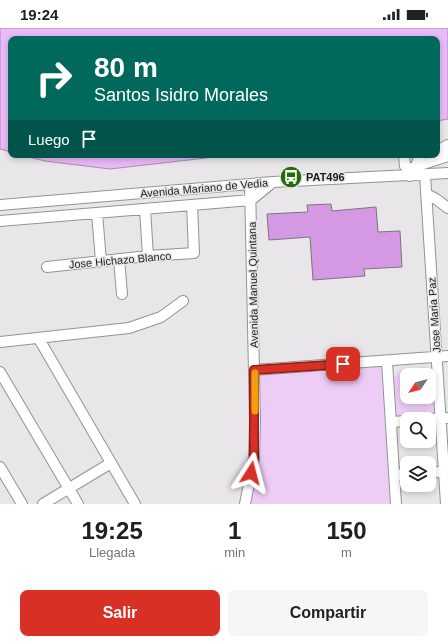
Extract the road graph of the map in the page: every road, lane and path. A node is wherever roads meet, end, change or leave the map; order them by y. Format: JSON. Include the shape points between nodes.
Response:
{"nodes":[{"id":1,"x":448,"y":156,"type":"edge"},
{"id":2,"x":404,"y":158,"type":"edge"},
{"id":3,"x":419,"y":158,"type":"edge"},
{"id":4,"x":412,"y":170,"type":"junction"},
{"id":5,"x":448,"y":173,"type":"edge"},
{"id":6,"x":425,"y":175,"type":"junction"},
{"id":7,"x":274,"y":182,"type":"junction"},
{"id":8,"x":250,"y":184,"type":"junction"},
{"id":9,"x":427,"y":194,"type":"junction"},
{"id":10,"x":251,"y":200,"type":"junction"},
{"id":11,"x":0,"y":205,"type":"edge"},
{"id":12,"x":192,"y":205,"type":"junction"},
{"id":13,"x":448,"y":208,"type":"edge"},
{"id":14,"x":145,"y":209,"type":"junction"},
{"id":15,"x":97,"y":213,"type":"junction"},
{"id":16,"x":0,"y":221,"type":"edge"},
{"id":17,"x":148,"y":256,"type":"junction"},
{"id":18,"x":119,"y":259,"type":"junction"},
{"id":19,"x":101,"y":261,"type":"junction"},
{"id":20,"x":47,"y":267,"type":"dead end"},
{"id":21,"x":122,"y":294,"type":"dead end"},
{"id":22,"x":183,"y":301,"type":"dead end"},
{"id":23,"x":39,"y":339,"type":"junction"},
{"id":24,"x":0,"y":342,"type":"edge"},
{"id":25,"x":448,"y":356,"type":"edge"},
{"id":26,"x":437,"y":357,"type":"junction"},
{"id":27,"x":387,"y":361,"type":"junction"},
{"id":28,"x":254,"y":370,"type":"junction"},
{"id":29,"x":0,"y":372,"type":"edge"},
{"id":30,"x":444,"y":418,"type":"edge"},
{"id":31,"x":400,"y":421,"type":"edge"},
{"id":32,"x":391,"y":422,"type":"junction"},
{"id":33,"x":111,"y":463,"type":"junction"},
{"id":34,"x":0,"y":467,"type":"edge"},
{"id":35,"x":446,"y":472,"type":"edge"},
{"id":36,"x":436,"y":473,"type":"edge"},
{"id":37,"x":395,"y":475,"type":"junction"},
{"id":38,"x":400,"y":475,"type":"edge"},
{"id":39,"x":69,"y":488,"type":"junction"},
{"id":40,"x":447,"y":494,"type":"edge"},
{"id":41,"x":22,"y":504,"type":"edge"},
{"id":42,"x":43,"y":504,"type":"edge"},
{"id":43,"x":78,"y":504,"type":"edge"},
{"id":44,"x":135,"y":504,"type":"edge"},
{"id":45,"x":245,"y":504,"type":"edge"},
{"id":46,"x":396,"y":504,"type":"edge"},
{"id":47,"x":446,"y":504,"type":"edge"}],
"edges":[{"from":1,"to":4,"type":"street"},
{"from":2,"to":4,"type":"street","via":[[405,166]]},
{"from":3,"to":4,"type":"street"},
{"from":4,"to":6,"type":"street"},
{"from":4,"to":7,"type":"street"},
{"from":5,"to":6,"type":"street"},
{"from":6,"to":9,"type":"street","name":"Jose Maria Paz"},
{"from":7,"to":8,"type":"street","name":"Avenida Mariano de Vedia"},
{"from":7,"to":10,"type":"street","name":"Avenida Mariano de Vedia"},
{"from":8,"to":10,"type":"street","name":"Avenida Manuel Quintana"},
{"from":8,"to":11,"type":"street","name":"Avenida Mariano de Vedia"},
{"from":9,"to":13,"type":"street"},
{"from":9,"to":26,"type":"street","name":"Jose Maria Paz"},
{"from":10,"to":12,"type":"street","name":"Avenida Mariano de Vedia"},
{"from":10,"to":28,"type":"street","name":"Avenida Manuel Quintana"},
{"from":12,"to":14,"type":"street","name":"Avenida Mariano de Vedia"},
{"from":12,"to":17,"type":"street","name":"Jose Hichazo Blanco","via":[[194,253]]},
{"from":14,"to":15,"type":"street","name":"Avenida Mariano de Vedia"},
{"from":14,"to":17,"type":"street"},
{"from":15,"to":16,"type":"street","name":"Avenida Mariano de Vedia"},
{"from":15,"to":19,"type":"street"},
{"from":17,"to":18,"type":"street","name":"Jose Hichazo Blanco"},
{"from":18,"to":19,"type":"street","name":"Jose Hichazo Blanco"},
{"from":18,"to":21,"type":"street"},
{"from":19,"to":20,"type":"street","name":"Jose Hichazo Blanco"},
{"from":22,"to":23,"type":"street","via":[[161,317],[129,328]]},
{"from":23,"to":24,"type":"street"},
{"from":23,"to":33,"type":"street"},
{"from":25,"to":26,"type":"street"},
{"from":26,"to":27,"type":"street"},
{"from":26,"to":30,"type":"street","name":"Jose Maria Paz"},
{"from":27,"to":28,"type":"street"},
{"from":27,"to":32,"type":"street"},
{"from":28,"to":45,"type":"street","name":"Avenida Manuel Quintana","via":[[254,458]]},
{"from":29,"to":39,"type":"street"},
{"from":30,"to":35,"type":"street","name":"Jose Maria Paz"},
{"from":31,"to":32,"type":"street"},
{"from":32,"to":37,"type":"street"},
{"from":33,"to":39,"type":"street"},
{"from":33,"to":44,"type":"street"},
{"from":34,"to":41,"type":"street"},
{"from":35,"to":36,"type":"street"},
{"from":35,"to":40,"type":"street","name":"Jose Maria Paz"},
{"from":37,"to":38,"type":"street"},
{"from":37,"to":46,"type":"street"},
{"from":39,"to":42,"type":"street"},
{"from":39,"to":43,"type":"street"},
{"from":40,"to":47,"type":"street","name":"Jose Maria Paz"}]}
